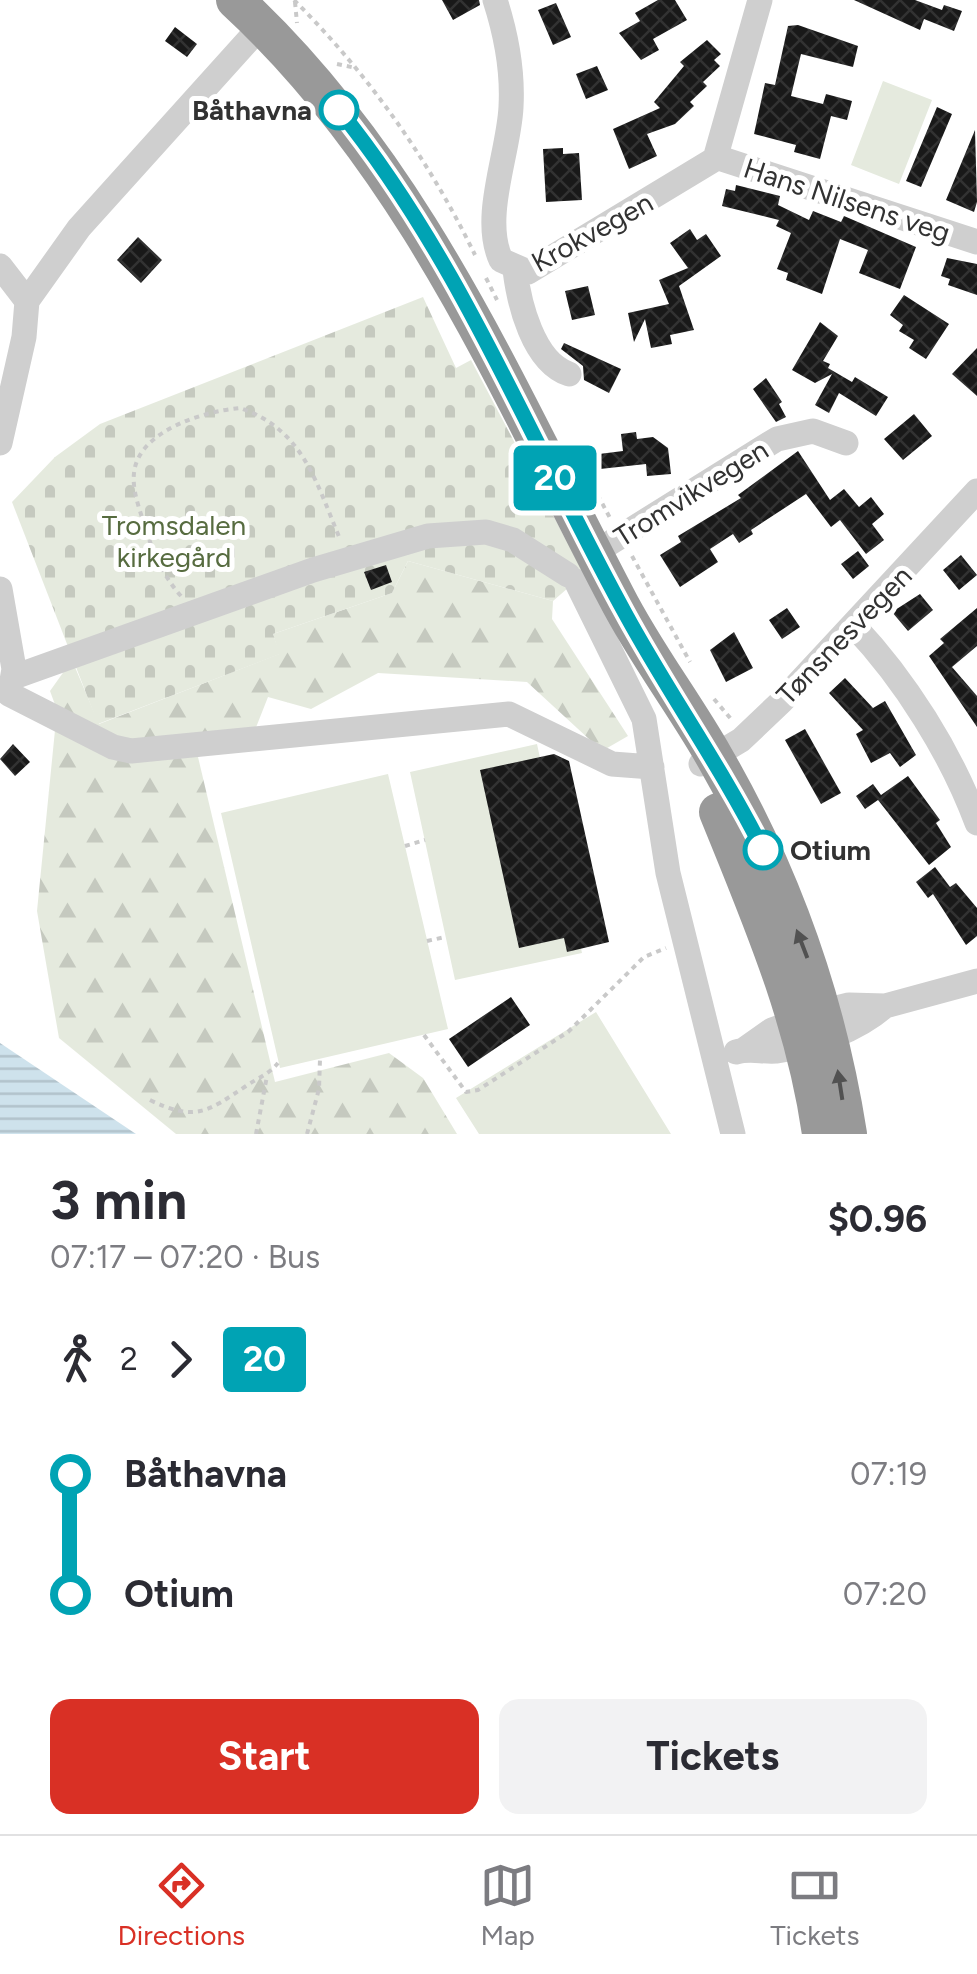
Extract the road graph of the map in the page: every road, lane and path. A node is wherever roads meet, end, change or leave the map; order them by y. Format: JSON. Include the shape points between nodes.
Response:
{"nodes":[{"id":1,"x":495,"y":0,"type":"edge"},
{"id":2,"x":760,"y":0,"type":"edge"},
{"id":3,"x":248,"y":13,"type":"edge"},
{"id":4,"x":716,"y":157,"type":"junction"},
{"id":5,"x":977,"y":242,"type":"edge"},
{"id":6,"x":0,"y":266,"type":"edge"},
{"id":7,"x":515,"y":270,"type":"junction"},
{"id":8,"x":27,"y":301,"type":"junction"},
{"id":9,"x":569,"y":374,"type":"dead end"},
{"id":10,"x":0,"y":443,"type":"edge"},
{"id":11,"x":846,"y":443,"type":"dead end"},
{"id":12,"x":977,"y":491,"type":"edge"},
{"id":13,"x":348,"y":558,"type":"junction"},
{"id":14,"x":580,"y":573,"type":"junction"},
{"id":15,"x":0,"y":589,"type":"edge"},
{"id":16,"x":198,"y":614,"type":"junction"},
{"id":17,"x":854,"y":626,"type":"junction"},
{"id":18,"x":8,"y":692,"type":"edge"},
{"id":19,"x":718,"y":753,"type":"junction"},
{"id":20,"x":652,"y":766,"type":"junction"},
{"id":21,"x":977,"y":823,"type":"edge"},
{"id":22,"x":424,"y":840,"type":"dead end"},
{"id":23,"x":405,"y":846,"type":"dead end"},
{"id":24,"x":446,"y":937,"type":"dead end"},
{"id":25,"x":427,"y":941,"type":"dead end"},
{"id":26,"x":684,"y":944,"type":"junction"},
{"id":27,"x":977,"y":981,"type":"edge"},
{"id":28,"x":814,"y":1028,"type":"junction"},
{"id":29,"x":424,"y":1034,"type":"dead end"},
{"id":30,"x":714,"y":1058,"type":"junction"},
{"id":31,"x":320,"y":1059,"type":"dead end"},
{"id":32,"x":278,"y":1063,"type":"dead end"},
{"id":33,"x":266,"y":1076,"type":"junction"},
{"id":34,"x":150,"y":1100,"type":"dead end"},
{"id":35,"x":256,"y":1134,"type":"edge"},
{"id":36,"x":306,"y":1134,"type":"edge"},
{"id":37,"x":733,"y":1134,"type":"edge"},
{"id":38,"x":821,"y":1134,"type":"edge"},
{"id":39,"x":848,"y":1134,"type":"edge"}],
"edges":[{"from":1,"to":7,"type":"street","name":"Krokvegen","via":[[511,95],[495,238],[501,260]]},
{"from":2,"to":4,"type":"street"},
{"from":3,"to":8,"type":"street"},
{"from":3,"to":14,"type":"highway","via":[[348,122],[422,226]]},
{"from":4,"to":5,"type":"street","name":"Hans Nilsens veg"},
{"from":4,"to":7,"type":"street","name":"Krokvegen","via":[[534,270]]},
{"from":6,"to":8,"type":"street"},
{"from":7,"to":9,"type":"street","via":[[537,342],[551,364]]},
{"from":8,"to":10,"type":"street"},
{"from":11,"to":14,"type":"street","name":"Tromvikvegen","via":[[813,431],[777,438]]},
{"from":12,"to":17,"type":"street","name":"Tønsnesvegen"},
{"from":13,"to":14,"type":"street","via":[[466,530],[513,540]]},
{"from":13,"to":16,"type":"street"},
{"from":13,"to":16,"type":"path","via":[[310,467],[286,431],[240,408],[194,419],[146,446],[133,485],[165,576]]},
{"from":14,"to":19,"type":"highway"},
{"from":14,"to":20,"type":"street","via":[[644,718]]},
{"from":15,"to":18,"type":"street"},
{"from":16,"to":18,"type":"street"},
{"from":17,"to":19,"type":"street","name":"Tønsnesvegen"},
{"from":17,"to":21,"type":"street","via":[[940,745]]},
{"from":18,"to":20,"type":"street","via":[[131,750],[510,714],[612,764]]},
{"from":19,"to":28,"type":"highway","via":[[766,857]]},
{"from":20,"to":26,"type":"street"},
{"from":22,"to":23,"type":"path"},
{"from":24,"to":25,"type":"path"},
{"from":26,"to":29,"type":"path","via":[[644,957],[568,1032],[478,1090],[466,1092]]},
{"from":26,"to":30,"type":"street"},
{"from":27,"to":28,"type":"street","via":[[885,1006],[870,1019]]},
{"from":28,"to":30,"type":"street","via":[[755,1038],[744,1049]]},
{"from":28,"to":38,"type":"highway"},
{"from":39,"to":28,"type":"highway","one_way":true},
{"from":30,"to":37,"type":"street"},
{"from":31,"to":36,"type":"path"},
{"from":32,"to":33,"type":"path"},
{"from":33,"to":34,"type":"path","via":[[194,1114]]},
{"from":33,"to":35,"type":"path"}]}
